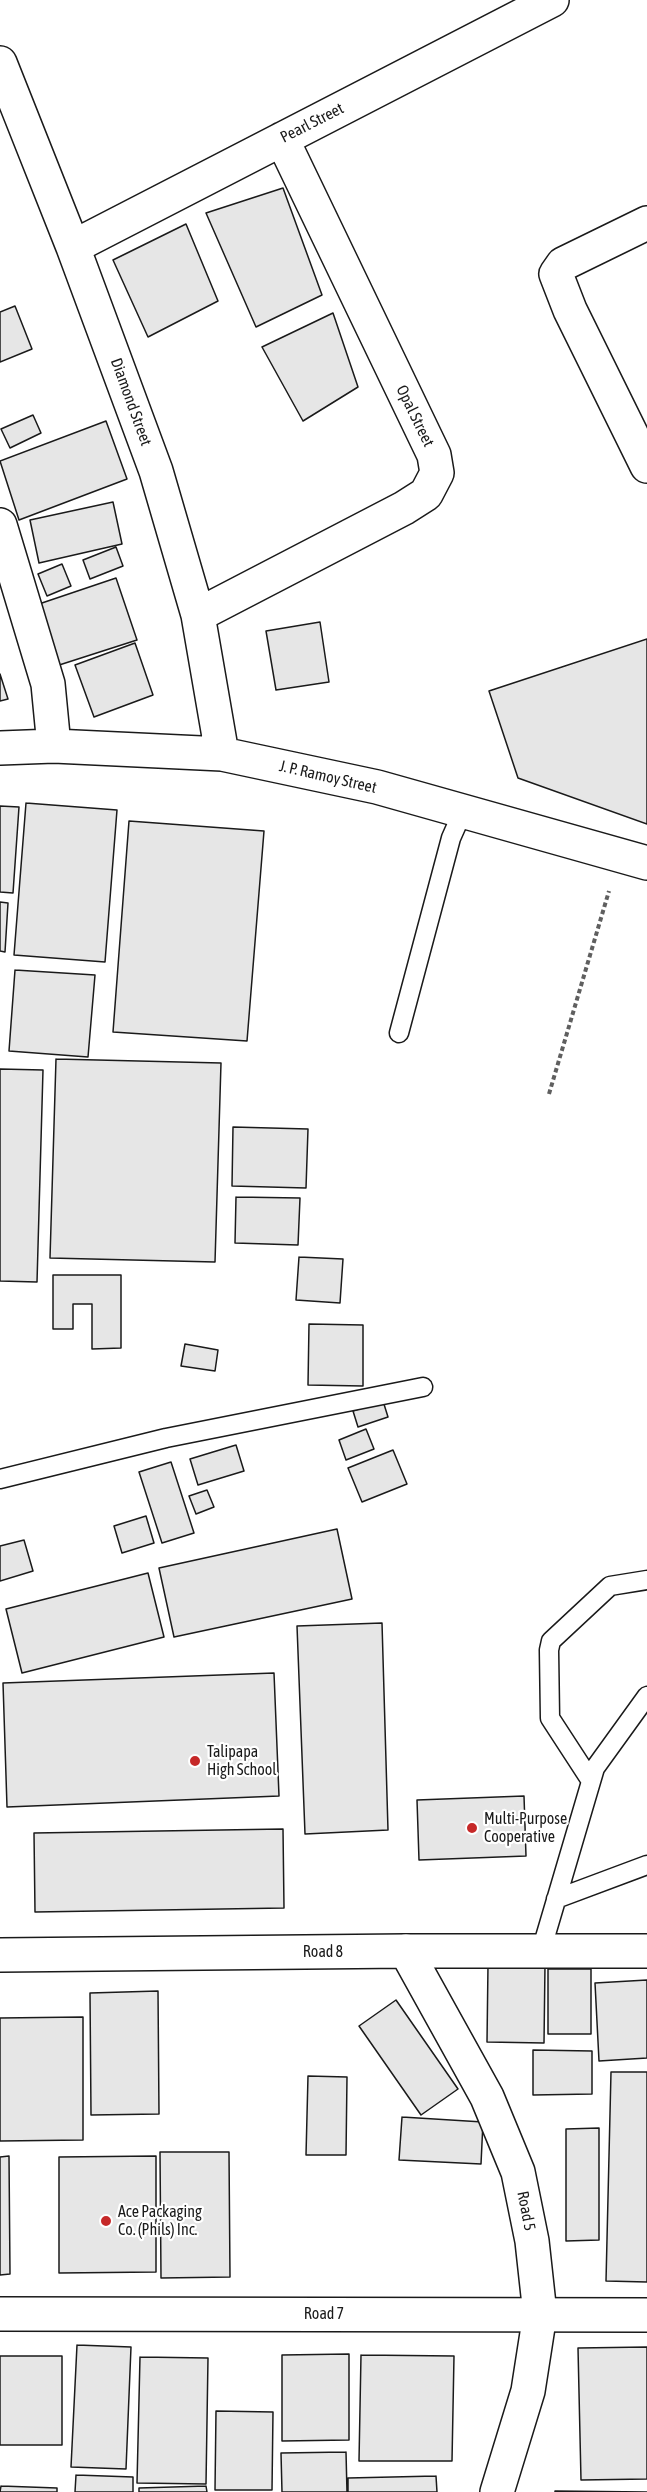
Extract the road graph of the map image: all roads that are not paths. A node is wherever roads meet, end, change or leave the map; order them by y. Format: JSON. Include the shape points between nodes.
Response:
{"nodes":[{"id":1,"x":552,"y":0,"type":"edge"},
{"id":2,"x":0,"y":63,"type":"edge"},
{"id":3,"x":282,"y":139,"type":"junction"},
{"id":4,"x":647,"y":223,"type":"edge"},
{"id":5,"x":73,"y":247,"type":"junction"},
{"id":6,"x":647,"y":466,"type":"edge"},
{"id":7,"x":0,"y":525,"type":"edge"},
{"id":8,"x":198,"y":615,"type":"junction"},
{"id":9,"x":54,"y":746,"type":"junction"},
{"id":10,"x":0,"y":748,"type":"edge"},
{"id":11,"x":222,"y":754,"type":"junction"},
{"id":12,"x":463,"y":812,"type":"junction"},
{"id":13,"x":633,"y":859,"type":"edge"},
{"id":14,"x":399,"y":1033,"type":"dead end"},
{"id":15,"x":423,"y":1387,"type":"dead end"},
{"id":16,"x":0,"y":1479,"type":"edge"},
{"id":17,"x":647,"y":1580,"type":"edge"},
{"id":18,"x":647,"y":1696,"type":"edge"},
{"id":19,"x":591,"y":1781,"type":"junction"},
{"id":20,"x":647,"y":1865,"type":"edge"},
{"id":21,"x":556,"y":1899,"type":"junction"},
{"id":22,"x":406,"y":1951,"type":"junction"},
{"id":23,"x":541,"y":1951,"type":"junction"},
{"id":24,"x":647,"y":1951,"type":"edge"},
{"id":25,"x":0,"y":1955,"type":"edge"},
{"id":26,"x":0,"y":2314,"type":"edge"},
{"id":27,"x":540,"y":2314,"type":"junction"},
{"id":28,"x":647,"y":2315,"type":"edge"},
{"id":29,"x":497,"y":2492,"type":"edge"}],
"edges":[{"from":1,"to":3,"type":"street","name":"Pearl Street"},
{"from":2,"to":5,"type":"street","name":"Diamond Street"},
{"from":3,"to":5,"type":"street","name":"Pearl Street"},
{"from":3,"to":8,"type":"street","name":"Opal Street","via":[[434,455],[437,474],[426,494],[404,508]]},
{"from":4,"to":6,"type":"street","via":[[563,264],[556,274]]},
{"from":5,"to":8,"type":"street","name":"Diamond Street","via":[[156,471]]},
{"from":7,"to":9,"type":"street","via":[[48,684]]},
{"from":8,"to":11,"type":"street","name":"Diamond Street"},
{"from":9,"to":10,"type":"street","name":"J. P. Ramoy Street"},
{"from":9,"to":11,"type":"street","name":"J. P. Ramoy Street"},
{"from":11,"to":12,"type":"street","name":"J. P. Ramoy Street","via":[[377,788]]},
{"from":12,"to":13,"type":"street","name":"J. P. Ramoy Street"},
{"from":12,"to":14,"type":"lane","via":[[451,838]]},
{"from":15,"to":16,"type":"lane","via":[[166,1438]]},
{"from":17,"to":19,"type":"lane","via":[[610,1586],[551,1641],[550,1718]]},
{"from":18,"to":19,"type":"lane","via":[[595,1768]]},
{"from":19,"to":21,"type":"lane"},
{"from":20,"to":21,"type":"lane"},
{"from":21,"to":23,"type":"lane"},
{"from":22,"to":23,"type":"street","name":"Road 8"},
{"from":22,"to":25,"type":"street","name":"Road 8"},
{"from":22,"to":27,"type":"street","name":"Road 5","via":[[487,2097],[518,2172],[532,2241]]},
{"from":23,"to":24,"type":"street","name":"Road 8"},
{"from":26,"to":27,"type":"street","name":"Road 7"},
{"from":27,"to":28,"type":"street","name":"Road 7"},
{"from":27,"to":29,"type":"street","name":"Road 5","via":[[528,2391]]}]}
